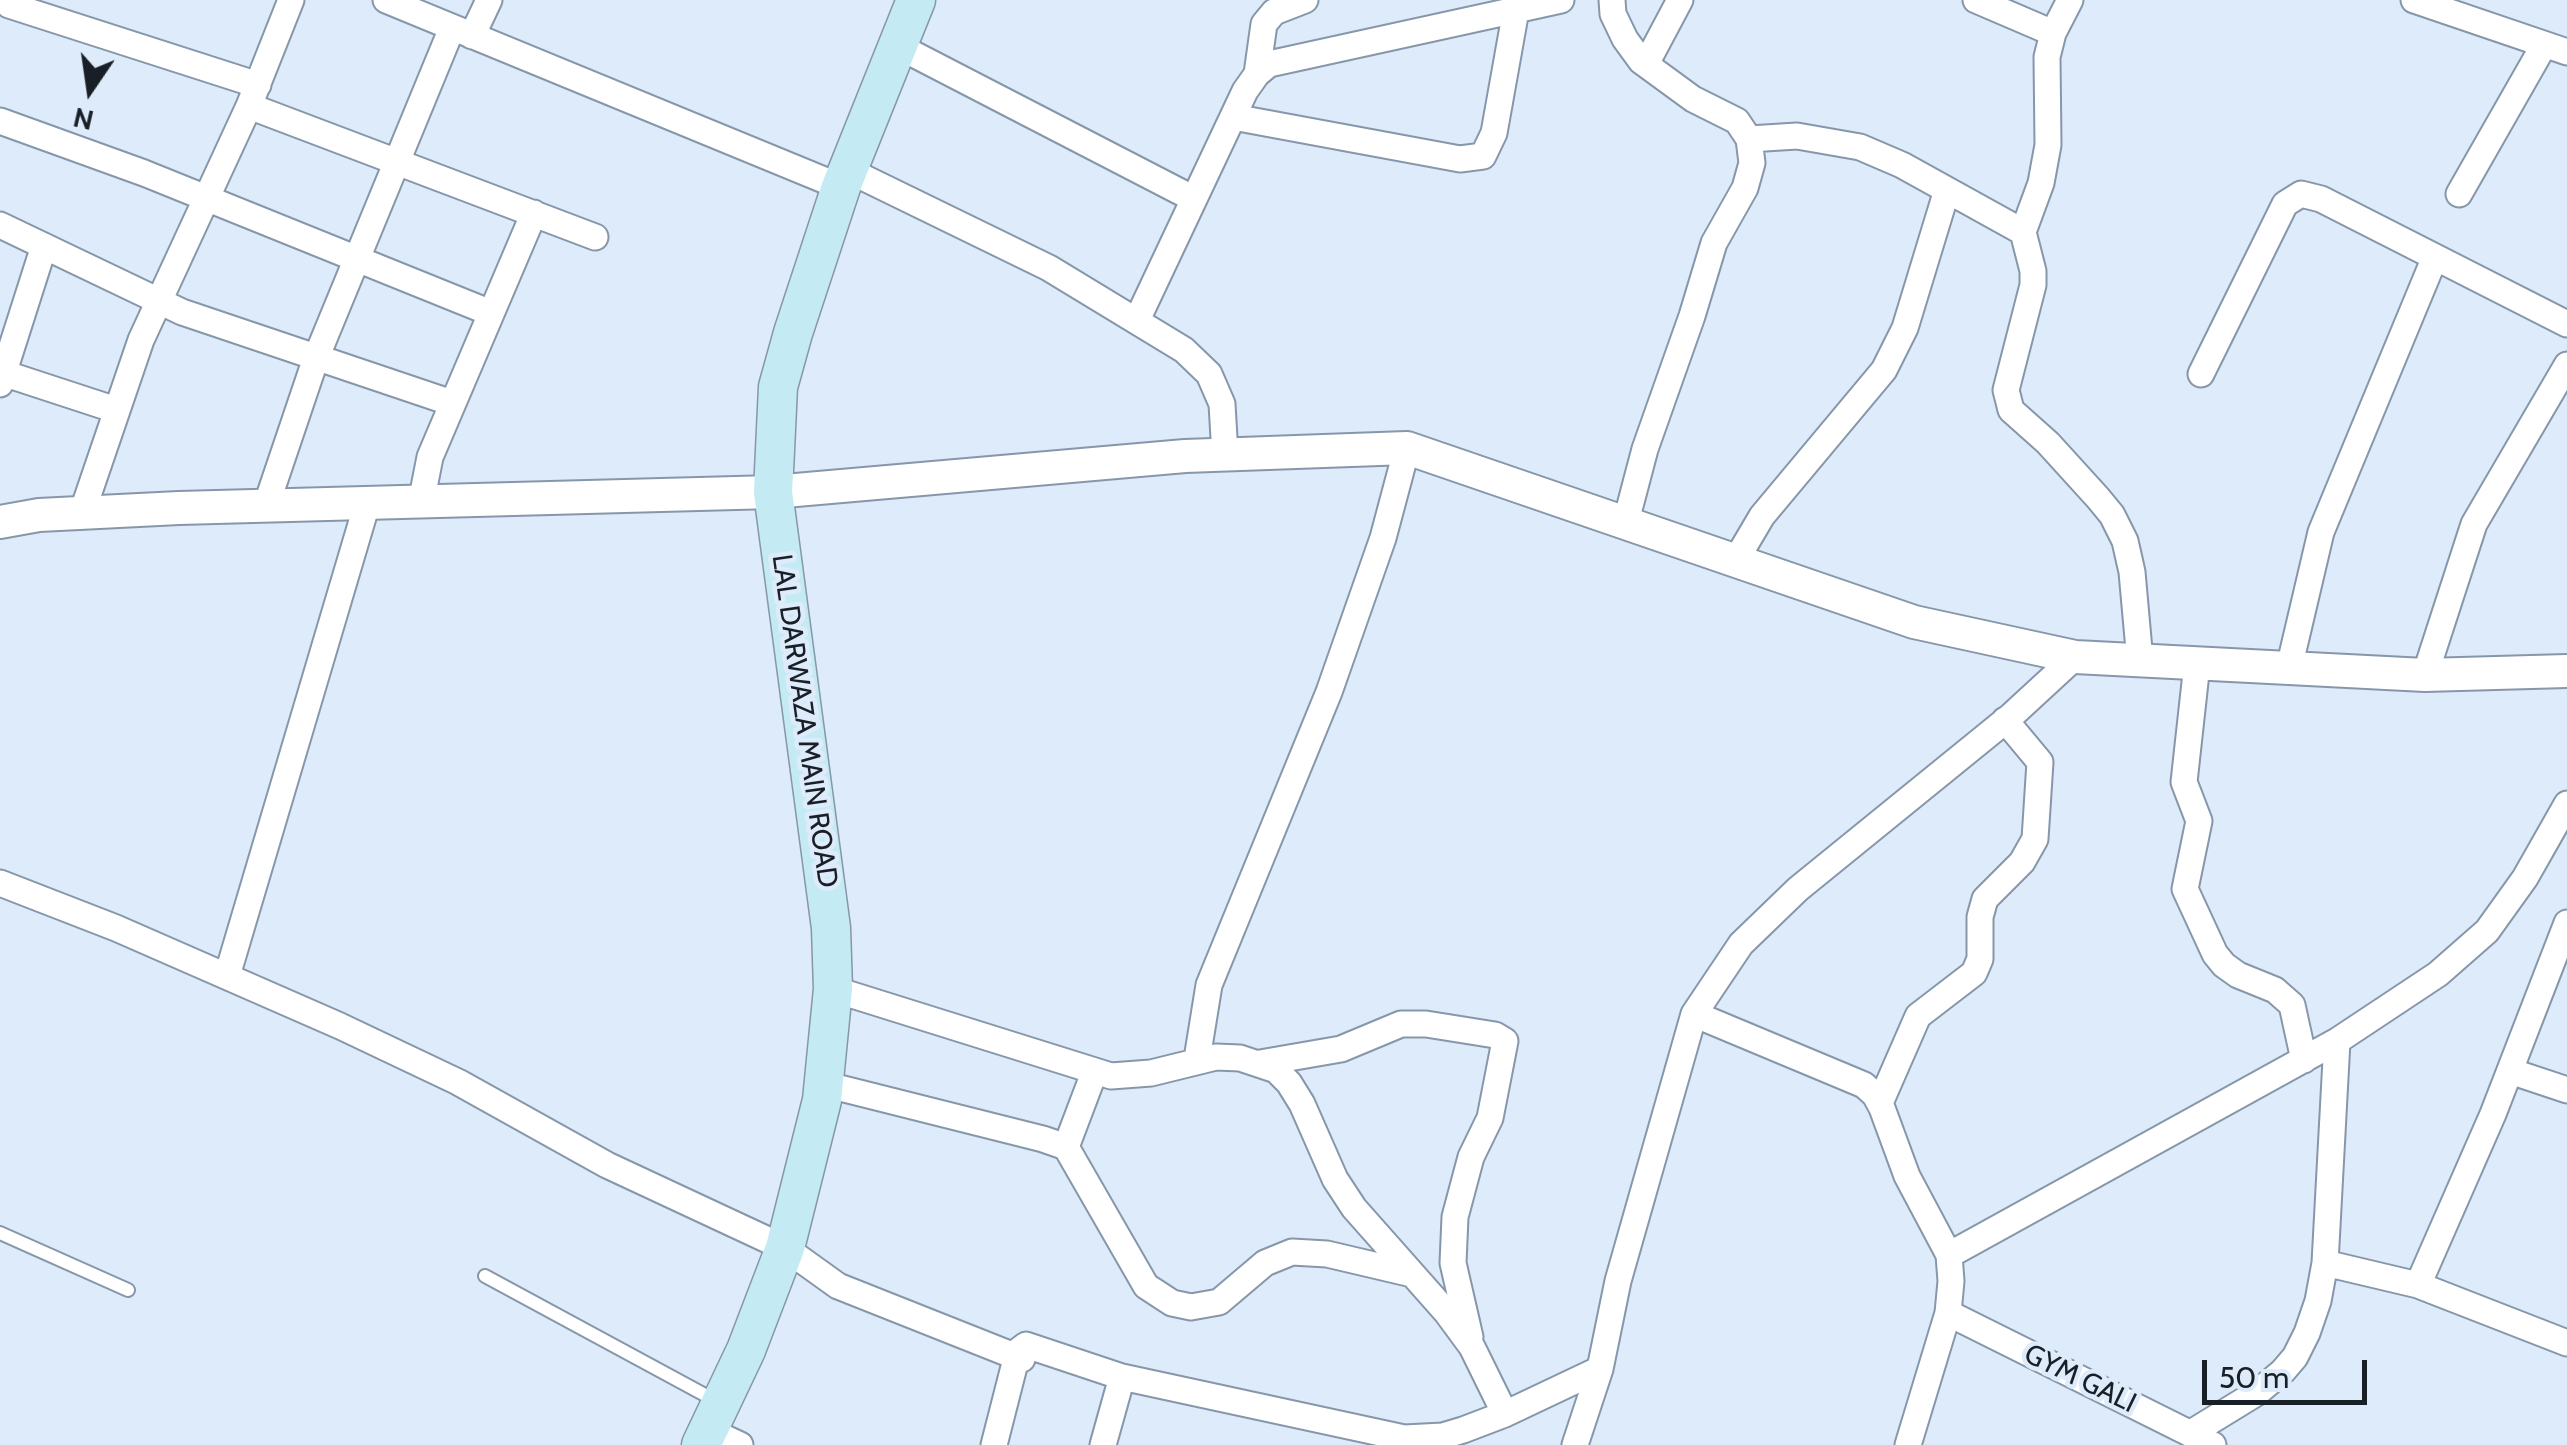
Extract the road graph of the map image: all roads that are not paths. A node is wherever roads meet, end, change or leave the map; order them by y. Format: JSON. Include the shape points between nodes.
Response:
{"nodes":[{"id":1,"x":291,"y":0,"type":"edge"},
{"id":2,"x":386,"y":0,"type":"edge"},
{"id":3,"x":488,"y":0,"type":"edge"},
{"id":4,"x":916,"y":0,"type":"edge"},
{"id":5,"x":1305,"y":0,"type":"edge"},
{"id":6,"x":1562,"y":0,"type":"edge"},
{"id":7,"x":1612,"y":0,"type":"edge"},
{"id":8,"x":1680,"y":0,"type":"edge"},
{"id":9,"x":1976,"y":0,"type":"edge"},
{"id":10,"x":2070,"y":0,"type":"edge"},
{"id":11,"x":2414,"y":0,"type":"edge"},
{"id":12,"x":1516,"y":10,"type":"junction"},
{"id":13,"x":7,"y":12,"type":"edge"},
{"id":14,"x":462,"y":32,"type":"junction"},
{"id":15,"x":2053,"y":32,"type":"junction"},
{"id":16,"x":898,"y":46,"type":"junction"},
{"id":17,"x":2556,"y":48,"type":"edge"},
{"id":18,"x":1646,"y":64,"type":"junction"},
{"id":19,"x":1257,"y":74,"type":"junction"},
{"id":20,"x":253,"y":95,"type":"junction"},
{"id":21,"x":1232,"y":118,"type":"junction"},
{"id":22,"x":0,"y":121,"type":"edge"},
{"id":23,"x":1749,"y":140,"type":"junction"},
{"id":24,"x":396,"y":161,"type":"junction"},
{"id":25,"x":844,"y":179,"type":"junction"},
{"id":26,"x":1947,"y":190,"type":"junction"},
{"id":27,"x":2459,"y":194,"type":"dead end"},
{"id":28,"x":206,"y":198,"type":"junction"},
{"id":29,"x":1194,"y":199,"type":"junction"},
{"id":30,"x":534,"y":213,"type":"junction"},
{"id":31,"x":0,"y":225,"type":"edge"},
{"id":32,"x":2024,"y":232,"type":"junction"},
{"id":33,"x":595,"y":236,"type":"dead end"},
{"id":34,"x":44,"y":246,"type":"junction"},
{"id":35,"x":2435,"y":257,"type":"junction"},
{"id":36,"x":356,"y":261,"type":"junction"},
{"id":37,"x":158,"y":300,"type":"junction"},
{"id":38,"x":490,"y":313,"type":"junction"},
{"id":39,"x":1137,"y":320,"type":"junction"},
{"id":40,"x":2567,"y":324,"type":"edge"},
{"id":41,"x":316,"y":358,"type":"junction"},
{"id":42,"x":2567,"y":365,"type":"edge"},
{"id":43,"x":2201,"y":374,"type":"dead end"},
{"id":44,"x":2,"y":378,"type":"edge"},
{"id":45,"x":452,"y":404,"type":"junction"},
{"id":46,"x":116,"y":410,"type":"junction"},
{"id":47,"x":1407,"y":448,"type":"junction"},
{"id":48,"x":1225,"y":455,"type":"junction"},
{"id":49,"x":773,"y":492,"type":"junction"},
{"id":50,"x":422,"y":503,"type":"junction"},
{"id":51,"x":366,"y":504,"type":"junction"},
{"id":52,"x":266,"y":506,"type":"junction"},
{"id":53,"x":82,"y":513,"type":"junction"},
{"id":54,"x":1626,"y":521,"type":"junction"},
{"id":55,"x":0,"y":522,"type":"edge"},
{"id":56,"x":1736,"y":560,"type":"junction"},
{"id":57,"x":2075,"y":658,"type":"junction"},
{"id":58,"x":2140,"y":661,"type":"junction"},
{"id":59,"x":2198,"y":664,"type":"junction"},
{"id":60,"x":2288,"y":668,"type":"junction"},
{"id":61,"x":2567,"y":671,"type":"edge"},
{"id":62,"x":2424,"y":675,"type":"junction"},
{"id":63,"x":2005,"y":720,"type":"junction"},
{"id":64,"x":2567,"y":804,"type":"edge"},
{"id":65,"x":0,"y":882,"type":"edge"},
{"id":66,"x":2567,"y":924,"type":"edge"},
{"id":67,"x":227,"y":976,"type":"junction"},
{"id":68,"x":833,"y":989,"type":"junction"},
{"id":69,"x":1694,"y":1014,"type":"junction"},
{"id":70,"x":2337,"y":1042,"type":"junction"},
{"id":71,"x":1197,"y":1059,"type":"junction"},
{"id":72,"x":2304,"y":1060,"type":"junction"},
{"id":73,"x":1260,"y":1062,"type":"junction"},
{"id":74,"x":2510,"y":1071,"type":"junction"},
{"id":75,"x":1094,"y":1073,"type":"junction"},
{"id":76,"x":824,"y":1084,"type":"junction"},
{"id":77,"x":2567,"y":1090,"type":"edge"},
{"id":78,"x":1880,"y":1104,"type":"junction"},
{"id":79,"x":1066,"y":1147,"type":"junction"},
{"id":80,"x":0,"y":1233,"type":"edge"},
{"id":81,"x":785,"y":1248,"type":"junction"},
{"id":82,"x":1949,"y":1255,"type":"junction"},
{"id":83,"x":2325,"y":1263,"type":"junction"},
{"id":84,"x":1412,"y":1274,"type":"junction"},
{"id":85,"x":485,"y":1276,"type":"dead end"},
{"id":86,"x":2418,"y":1286,"type":"junction"},
{"id":87,"x":128,"y":1290,"type":"dead end"},
{"id":88,"x":1948,"y":1313,"type":"junction"},
{"id":89,"x":2567,"y":1344,"type":"edge"},
{"id":90,"x":1472,"y":1346,"type":"junction"},
{"id":91,"x":1019,"y":1358,"type":"junction"},
{"id":92,"x":1600,"y":1369,"type":"junction"},
{"id":93,"x":1122,"y":1377,"type":"junction"},
{"id":94,"x":1505,"y":1414,"type":"junction"},
{"id":95,"x":717,"y":1431,"type":"edge"},
{"id":96,"x":2202,"y":1439,"type":"edge"},
{"id":97,"x":994,"y":1445,"type":"edge"},
{"id":98,"x":1104,"y":1445,"type":"edge"},
{"id":99,"x":1574,"y":1445,"type":"edge"},
{"id":100,"x":1908,"y":1445,"type":"edge"}],
"edges":[{"from":1,"to":20,"type":"street"},
{"from":2,"to":14,"type":"street"},
{"from":3,"to":14,"type":"street"},
{"from":4,"to":16,"type":"main road","name":"LAL DARWAZA MAIN ROAD"},
{"from":5,"to":19,"type":"street","via":[[1274,12],[1264,24]]},
{"from":6,"to":12,"type":"street"},
{"from":7,"to":18,"type":"street","via":[[1625,38]]},
{"from":8,"to":18,"type":"street"},
{"from":9,"to":15,"type":"street"},
{"from":10,"to":15,"type":"street"},
{"from":11,"to":17,"type":"street"},
{"from":12,"to":19,"type":"street","via":[[1286,58]]},
{"from":12,"to":21,"type":"street","via":[[1494,133],[1483,156],[1460,159]]},
{"from":13,"to":20,"type":"street"},
{"from":14,"to":24,"type":"street"},
{"from":14,"to":25,"type":"street"},
{"from":15,"to":32,"type":"street","via":[[2048,145]]},
{"from":16,"to":25,"type":"main road","name":"LAL DARWAZA MAIN ROAD"},
{"from":16,"to":29,"type":"street"},
{"from":17,"to":27,"type":"street"},
{"from":18,"to":23,"type":"street","via":[[1737,121]]},
{"from":19,"to":21,"type":"street"},
{"from":20,"to":24,"type":"street"},
{"from":20,"to":28,"type":"street"},
{"from":21,"to":29,"type":"street"},
{"from":22,"to":28,"type":"street"},
{"from":23,"to":26,"type":"street","via":[[1798,136],[1860,147]]},
{"from":23,"to":54,"type":"street","via":[[1745,188],[1714,242]]},
{"from":24,"to":30,"type":"street"},
{"from":24,"to":36,"type":"street"},
{"from":25,"to":39,"type":"street","via":[[998,242]]},
{"from":25,"to":49,"type":"main road","name":"LAL DARWAZA MAIN ROAD","via":[[778,388]]},
{"from":26,"to":32,"type":"street"},
{"from":26,"to":56,"type":"street","via":[[1905,328],[1884,370],[1762,516]]},
{"from":28,"to":36,"type":"street"},
{"from":28,"to":37,"type":"street"},
{"from":29,"to":39,"type":"street"},
{"from":30,"to":33,"type":"street"},
{"from":30,"to":38,"type":"street"},
{"from":31,"to":34,"type":"street"},
{"from":32,"to":58,"type":"street","via":[[2033,285],[2008,402],[2112,515],[2125,540]]},
{"from":34,"to":37,"type":"street"},
{"from":34,"to":44,"type":"street"},
{"from":35,"to":40,"type":"street"},
{"from":35,"to":43,"type":"street","via":[[2322,198],[2292,197]]},
{"from":35,"to":60,"type":"street","via":[[2321,532]]},
{"from":36,"to":38,"type":"street"},
{"from":36,"to":41,"type":"street"},
{"from":37,"to":41,"type":"street"},
{"from":37,"to":46,"type":"street"},
{"from":38,"to":45,"type":"street"},
{"from":39,"to":48,"type":"street","via":[[1209,374],[1222,404]]},
{"from":41,"to":45,"type":"street"},
{"from":41,"to":52,"type":"street"},
{"from":42,"to":62,"type":"street","via":[[2474,524]]},
{"from":44,"to":46,"type":"street"},
{"from":45,"to":50,"type":"street","via":[[425,472]]},
{"from":46,"to":53,"type":"street"},
{"from":47,"to":48,"type":"street"},
{"from":47,"to":54,"type":"street"},
{"from":47,"to":71,"type":"street","via":[[1329,692],[1209,984]]},
{"from":48,"to":49,"type":"street"},
{"from":49,"to":50,"type":"street"},
{"from":49,"to":68,"type":"main road","name":"LAL DARWAZA MAIN ROAD","via":[[831,928]]},
{"from":50,"to":51,"type":"street"},
{"from":51,"to":52,"type":"street"},
{"from":51,"to":67,"type":"street"},
{"from":52,"to":53,"type":"street"},
{"from":53,"to":55,"type":"street"},
{"from":54,"to":56,"type":"street"},
{"from":56,"to":57,"type":"street","via":[[1914,622]]},
{"from":57,"to":58,"type":"street"},
{"from":57,"to":63,"type":"street"},
{"from":58,"to":59,"type":"street"},
{"from":59,"to":60,"type":"street"},
{"from":59,"to":72,"type":"street","via":[[2184,782],[2199,820],[2186,896],[2224,965],[2292,1006]]},
{"from":60,"to":62,"type":"street"},
{"from":61,"to":62,"type":"street"},
{"from":63,"to":69,"type":"street","via":[[1798,889],[1740,944]]},
{"from":63,"to":78,"type":"street","via":[[2040,762],[2035,840],[1985,899],[1974,973],[1918,1016]]},
{"from":64,"to":70,"type":"street","via":[[2487,931],[2438,974]]},
{"from":65,"to":67,"type":"street"},
{"from":66,"to":74,"type":"street"},
{"from":67,"to":81,"type":"street","via":[[458,1082],[607,1164]]},
{"from":68,"to":75,"type":"street"},
{"from":68,"to":76,"type":"main road","name":"LAL DARWAZA MAIN ROAD"},
{"from":69,"to":78,"type":"street","via":[[1864,1085]]},
{"from":69,"to":92,"type":"street","via":[[1618,1281]]},
{"from":70,"to":72,"type":"street"},
{"from":70,"to":83,"type":"street"},
{"from":71,"to":73,"type":"street"},
{"from":71,"to":75,"type":"street","via":[[1130,1076]]},
{"from":72,"to":82,"type":"street"},
{"from":73,"to":84,"type":"street","via":[[1290,1083],[1335,1179]]},
{"from":73,"to":90,"type":"street","via":[[1341,1049],[1400,1024],[1505,1041],[1490,1118],[1460,1190],[1452,1240]]},
{"from":74,"to":77,"type":"street"},
{"from":74,"to":86,"type":"street"},
{"from":75,"to":79,"type":"street"},
{"from":76,"to":79,"type":"street"},
{"from":76,"to":81,"type":"main road","name":"LAL DARWAZA MAIN ROAD"},
{"from":78,"to":82,"type":"street","via":[[1907,1176]]},
{"from":79,"to":84,"type":"street","via":[[1146,1286],[1172,1303],[1219,1302],[1265,1263],[1292,1252]]},
{"from":80,"to":87,"type":"lane"},
{"from":81,"to":91,"type":"street","via":[[838,1286]]},
{"from":81,"to":95,"type":"main road","name":"LAL DARWAZA MAIN ROAD"},
{"from":82,"to":88,"type":"street"},
{"from":83,"to":86,"type":"street"},
{"from":83,"to":96,"type":"street","via":[[2295,1357]]},
{"from":84,"to":90,"type":"street"},
{"from":85,"to":95,"type":"lane"},
{"from":86,"to":89,"type":"street"},
{"from":88,"to":96,"type":"street","name":"GYM GALI"},
{"from":88,"to":100,"type":"street"},
{"from":90,"to":94,"type":"street"},
{"from":91,"to":93,"type":"street","via":[[1022,1346],[1032,1346]]},
{"from":91,"to":97,"type":"street"},
{"from":92,"to":94,"type":"street"},
{"from":92,"to":99,"type":"street"},
{"from":93,"to":94,"type":"street","via":[[1404,1438],[1443,1436]]},
{"from":93,"to":98,"type":"street"}]}
